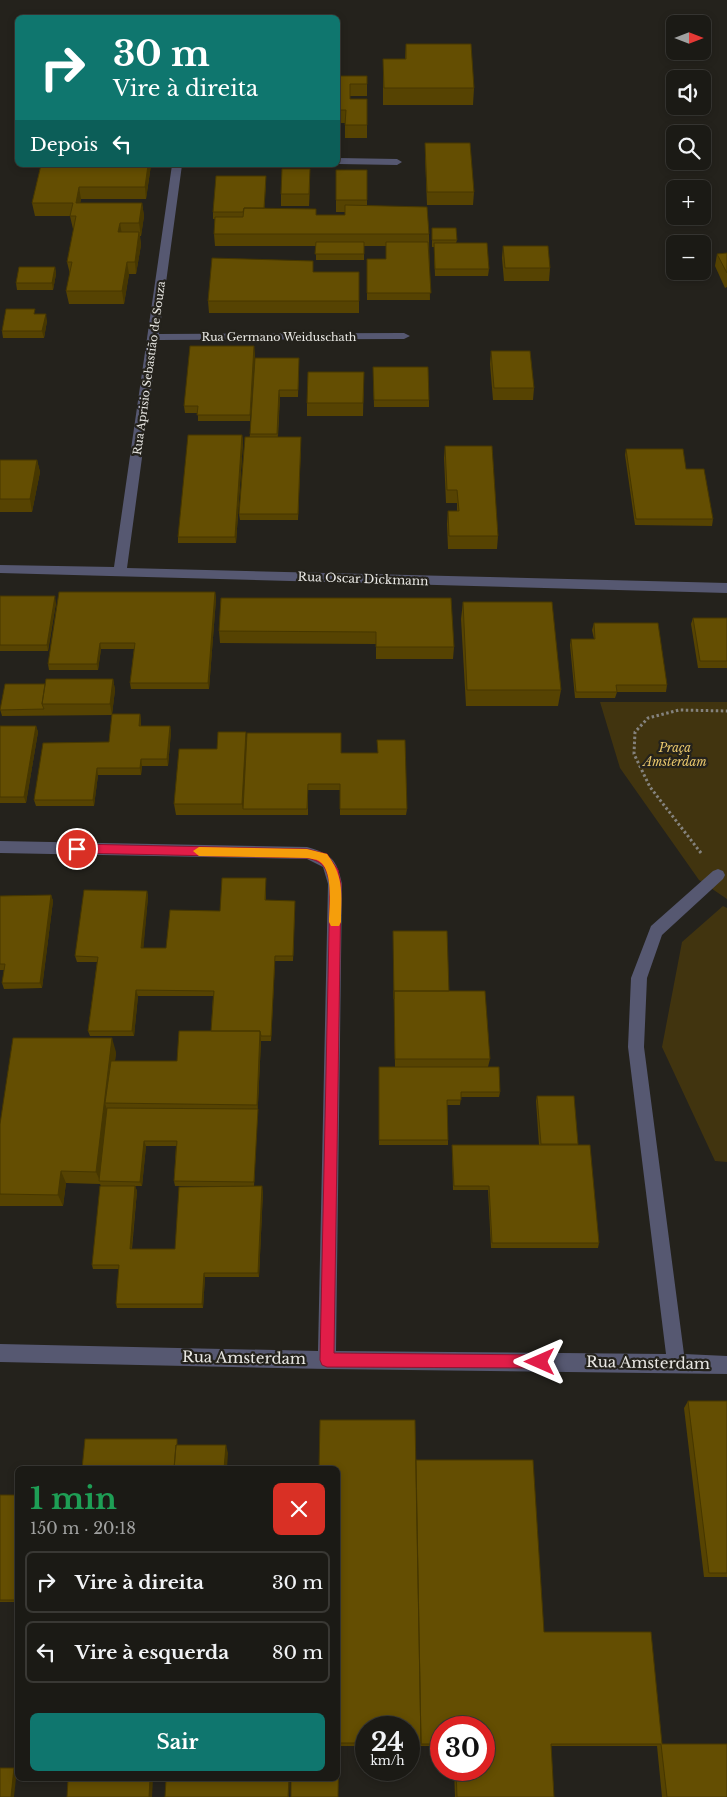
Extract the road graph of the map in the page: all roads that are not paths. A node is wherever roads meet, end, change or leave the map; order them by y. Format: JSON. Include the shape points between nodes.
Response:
{"nodes":[{"id":1,"x":340,"y":161,"type":"edge"},
{"id":2,"x":397,"y":162,"type":"dead end"},
{"id":3,"x":177,"y":167,"type":"edge"},
{"id":4,"x":404,"y":336,"type":"dead end"},
{"id":5,"x":153,"y":337,"type":"junction"},
{"id":6,"x":0,"y":569,"type":"edge"},
{"id":7,"x":120,"y":572,"type":"junction"},
{"id":8,"x":727,"y":588,"type":"edge"},
{"id":9,"x":0,"y":847,"type":"edge"},
{"id":10,"x":718,"y":875,"type":"road end"},
{"id":11,"x":0,"y":1352,"type":"edge"},
{"id":12,"x":327,"y":1360,"type":"junction"},
{"id":13,"x":676,"y":1363,"type":"junction"},
{"id":14,"x":727,"y":1365,"type":"edge"}],
"edges":[{"from":1,"to":2,"type":"street"},
{"from":3,"to":5,"type":"street","name":"Rua Aprisio Sebastião de Souza"},
{"from":4,"to":5,"type":"street","name":"Rua Germano Weiduschath"},
{"from":5,"to":7,"type":"street","name":"Rua Aprisio Sebastião de Souza"},
{"from":6,"to":7,"type":"street","name":"Rua Oscar Dickmann"},
{"from":7,"to":8,"type":"street","name":"Rua Oscar Dickmann"},
{"from":9,"to":12,"type":"street","via":[[307,854],[323,857],[332,870],[335,884]]},
{"from":10,"to":13,"type":"street","via":[[656,931],[639,978],[636,1047]]},
{"from":11,"to":12,"type":"street","name":"Rua Amsterdam"},
{"from":12,"to":13,"type":"street","name":"Rua Amsterdam"},
{"from":13,"to":14,"type":"street","name":"Rua Amsterdam"}]}
